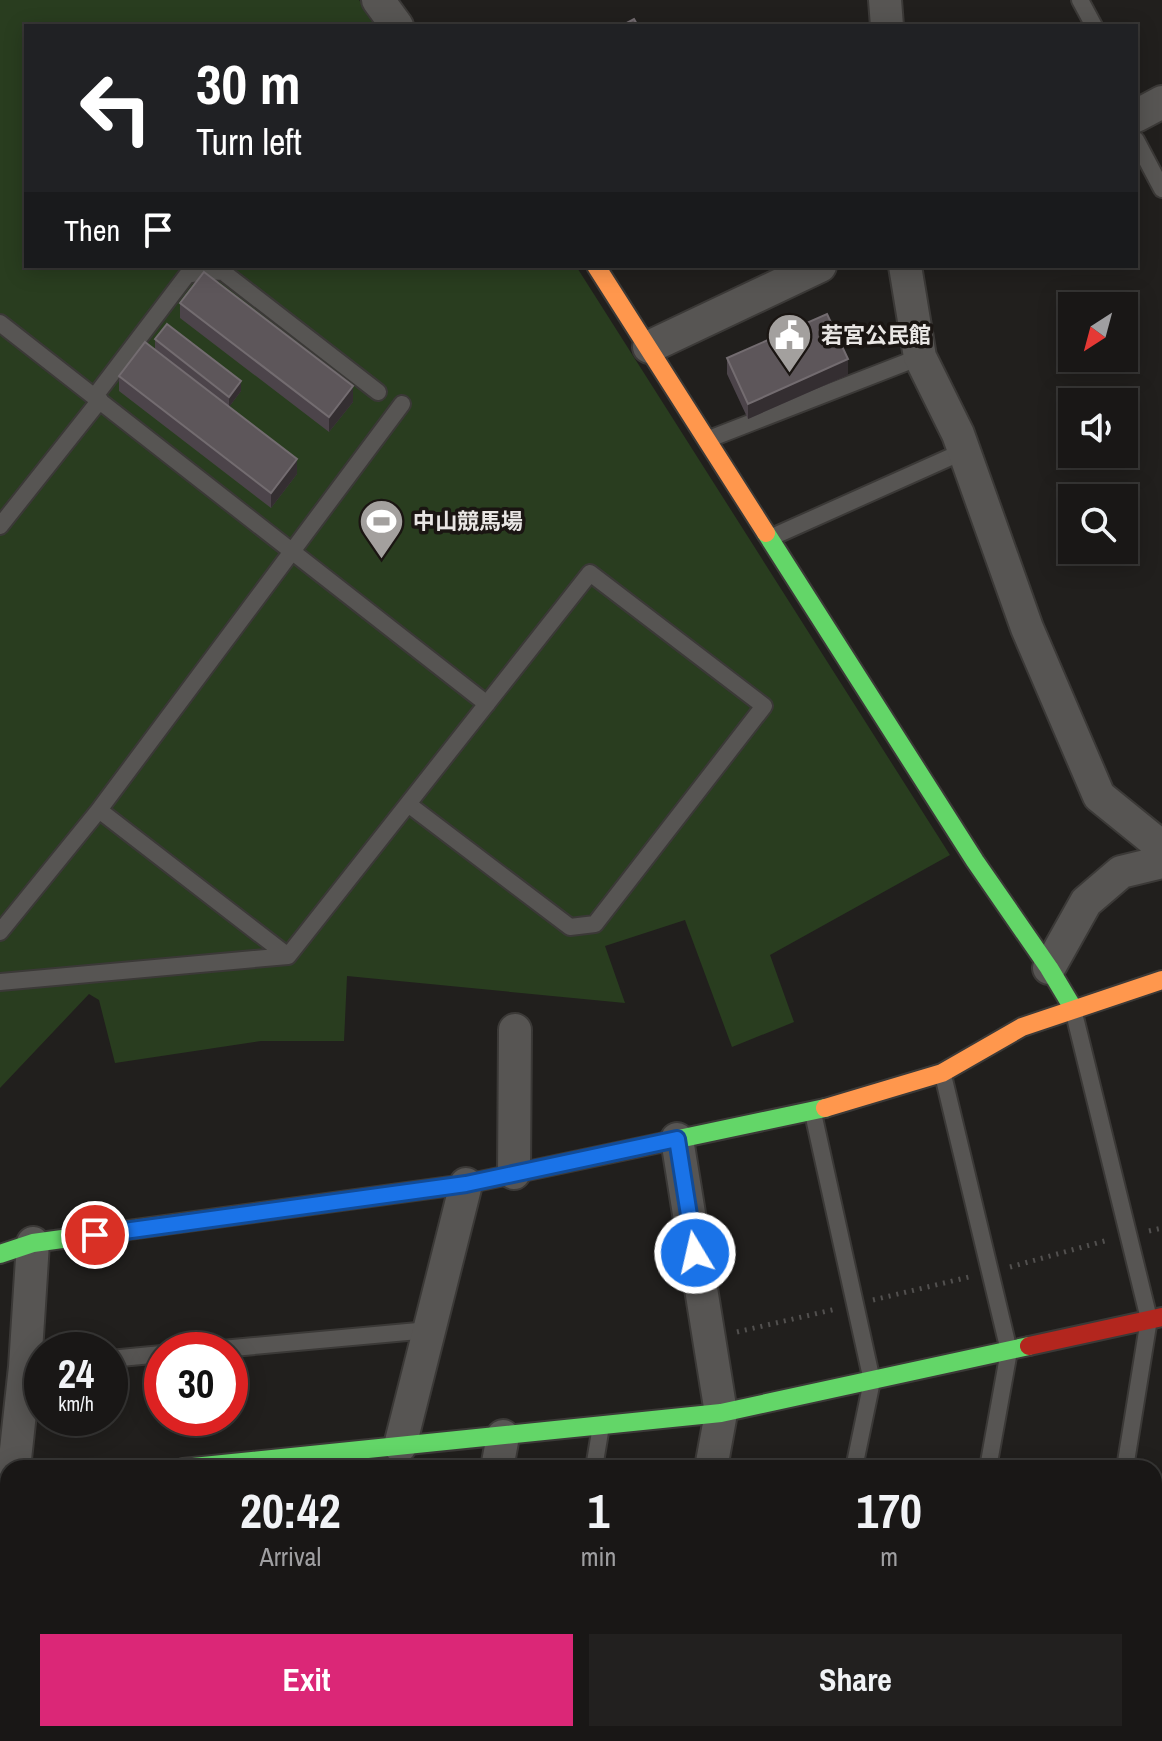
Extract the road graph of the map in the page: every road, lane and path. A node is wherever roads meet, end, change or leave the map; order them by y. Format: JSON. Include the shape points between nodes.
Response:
{"nodes":[{"id":1,"x":378,"y":0,"type":"edge"},
{"id":2,"x":885,"y":0,"type":"edge"},
{"id":3,"x":1080,"y":0,"type":"edge"},
{"id":4,"x":396,"y":24,"type":"edge"},
{"id":5,"x":887,"y":24,"type":"edge"},
{"id":6,"x":1093,"y":24,"type":"edge"},
{"id":7,"x":1142,"y":115,"type":"edge"},
{"id":8,"x":1162,"y":189,"type":"edge"},
{"id":9,"x":597,"y":268,"type":"edge"},
{"id":10,"x":816,"y":268,"type":"edge"},
{"id":11,"x":905,"y":268,"type":"edge"},
{"id":12,"x":0,"y":323,"type":"edge"},
{"id":13,"x":649,"y":347,"type":"junction"},
{"id":14,"x":920,"y":357,"type":"junction"},
{"id":15,"x":378,"y":392,"type":"dead end"},
{"id":16,"x":97,"y":398,"type":"junction"},
{"id":17,"x":402,"y":404,"type":"dead end"},
{"id":18,"x":708,"y":439,"type":"junction"},
{"id":19,"x":964,"y":451,"type":"junction"},
{"id":20,"x":0,"y":526,"type":"edge"},
{"id":21,"x":770,"y":538,"type":"junction"},
{"id":22,"x":293,"y":551,"type":"junction"},
{"id":23,"x":487,"y":704,"type":"junction"},
{"id":24,"x":408,"y":804,"type":"junction"},
{"id":25,"x":99,"y":810,"type":"junction"},
{"id":26,"x":1162,"y":847,"type":"edge"},
{"id":27,"x":1162,"y":862,"type":"edge"},
{"id":28,"x":0,"y":932,"type":"edge"},
{"id":29,"x":288,"y":956,"type":"junction"},
{"id":30,"x":1049,"y":968,"type":"junction"},
{"id":31,"x":1162,"y":980,"type":"edge"},
{"id":32,"x":0,"y":982,"type":"edge"},
{"id":33,"x":1073,"y":1008,"type":"junction"},
{"id":34,"x":515,"y":1030,"type":"dead end"},
{"id":35,"x":942,"y":1073,"type":"junction"},
{"id":36,"x":813,"y":1112,"type":"junction"},
{"id":37,"x":677,"y":1139,"type":"junction"},
{"id":38,"x":514,"y":1173,"type":"junction"},
{"id":39,"x":466,"y":1184,"type":"junction"},
{"id":40,"x":1162,"y":1228,"type":"edge"},
{"id":41,"x":1128,"y":1234,"type":"junction"},
{"id":42,"x":33,"y":1243,"type":"junction"},
{"id":43,"x":0,"y":1254,"type":"edge"},
{"id":44,"x":989,"y":1272,"type":"junction"},
{"id":45,"x":855,"y":1304,"type":"junction"},
{"id":46,"x":1156,"y":1318,"type":"edge"},
{"id":47,"x":429,"y":1330,"type":"junction"},
{"id":48,"x":34,"y":1332,"type":"edge"},
{"id":49,"x":709,"y":1339,"type":"junction"},
{"id":50,"x":248,"y":1347,"type":"edge"},
{"id":51,"x":1009,"y":1351,"type":"junction"},
{"id":52,"x":872,"y":1381,"type":"junction"},
{"id":53,"x":721,"y":1413,"type":"junction"},
{"id":54,"x":24,"y":1417,"type":"edge"},
{"id":55,"x":602,"y":1425,"type":"junction"},
{"id":56,"x":503,"y":1436,"type":"junction"},
{"id":57,"x":399,"y":1457,"type":"edge"},
{"id":58,"x":16,"y":1460,"type":"edge"},
{"id":59,"x":334,"y":1460,"type":"edge"},
{"id":60,"x":498,"y":1460,"type":"edge"},
{"id":61,"x":595,"y":1460,"type":"edge"},
{"id":62,"x":712,"y":1460,"type":"edge"},
{"id":63,"x":856,"y":1460,"type":"edge"},
{"id":64,"x":989,"y":1460,"type":"edge"},
{"id":65,"x":1127,"y":1460,"type":"edge"}],
"edges":[{"from":1,"to":4,"type":"street"},
{"from":2,"to":5,"type":"street"},
{"from":3,"to":6,"type":"lane"},
{"from":7,"to":8,"type":"lane"},
{"from":9,"to":13,"type":"street"},
{"from":10,"to":13,"type":"street"},
{"from":11,"to":14,"type":"street"},
{"from":12,"to":16,"type":"lane"},
{"from":13,"to":18,"type":"street"},
{"from":14,"to":18,"type":"lane"},
{"from":14,"to":19,"type":"street"},
{"from":15,"to":16,"type":"lane","via":[[223,272],[209,271],[187,275]]},
{"from":16,"to":20,"type":"lane"},
{"from":16,"to":22,"type":"lane"},
{"from":17,"to":22,"type":"lane"},
{"from":18,"to":21,"type":"street"},
{"from":19,"to":21,"type":"lane"},
{"from":19,"to":26,"type":"street","via":[[1027,628],[1099,796]]},
{"from":21,"to":30,"type":"street"},
{"from":22,"to":23,"type":"lane"},
{"from":22,"to":25,"type":"lane"},
{"from":23,"to":24,"type":"lane"},
{"from":23,"to":24,"type":"lane","via":[[590,573],[764,706],[595,924],[570,927]]},
{"from":24,"to":29,"type":"lane"},
{"from":25,"to":28,"type":"lane"},
{"from":25,"to":29,"type":"lane"},
{"from":27,"to":30,"type":"street","via":[[1121,872],[1086,902]]},
{"from":29,"to":32,"type":"lane"},
{"from":30,"to":33,"type":"street"},
{"from":31,"to":33,"type":"street"},
{"from":33,"to":35,"type":"street","via":[[1022,1027]]},
{"from":33,"to":41,"type":"lane"},
{"from":34,"to":38,"type":"street"},
{"from":35,"to":36,"type":"street"},
{"from":35,"to":44,"type":"lane"},
{"from":36,"to":37,"type":"street"},
{"from":36,"to":45,"type":"lane"},
{"from":37,"to":38,"type":"street"},
{"from":37,"to":49,"type":"street"},
{"from":38,"to":39,"type":"street"},
{"from":39,"to":42,"type":"street"},
{"from":39,"to":47,"type":"street"},
{"from":40,"to":41,"type":"path"},
{"from":41,"to":44,"type":"path"},
{"from":41,"to":46,"type":"lane"},
{"from":42,"to":43,"type":"street"},
{"from":42,"to":48,"type":"street"},
{"from":44,"to":45,"type":"path"},
{"from":44,"to":51,"type":"lane"},
{"from":45,"to":49,"type":"path"},
{"from":45,"to":52,"type":"lane"},
{"from":46,"to":51,"type":"street"},
{"from":46,"to":65,"type":"lane"},
{"from":47,"to":50,"type":"lane"},
{"from":47,"to":57,"type":"street"},
{"from":49,"to":53,"type":"street"},
{"from":51,"to":52,"type":"street"},
{"from":51,"to":64,"type":"lane"},
{"from":52,"to":53,"type":"street"},
{"from":52,"to":63,"type":"lane"},
{"from":53,"to":55,"type":"street"},
{"from":53,"to":62,"type":"street"},
{"from":54,"to":58,"type":"street"},
{"from":55,"to":56,"type":"street"},
{"from":55,"to":61,"type":"lane"},
{"from":56,"to":57,"type":"street"},
{"from":56,"to":60,"type":"street"},
{"from":57,"to":59,"type":"street"}]}
